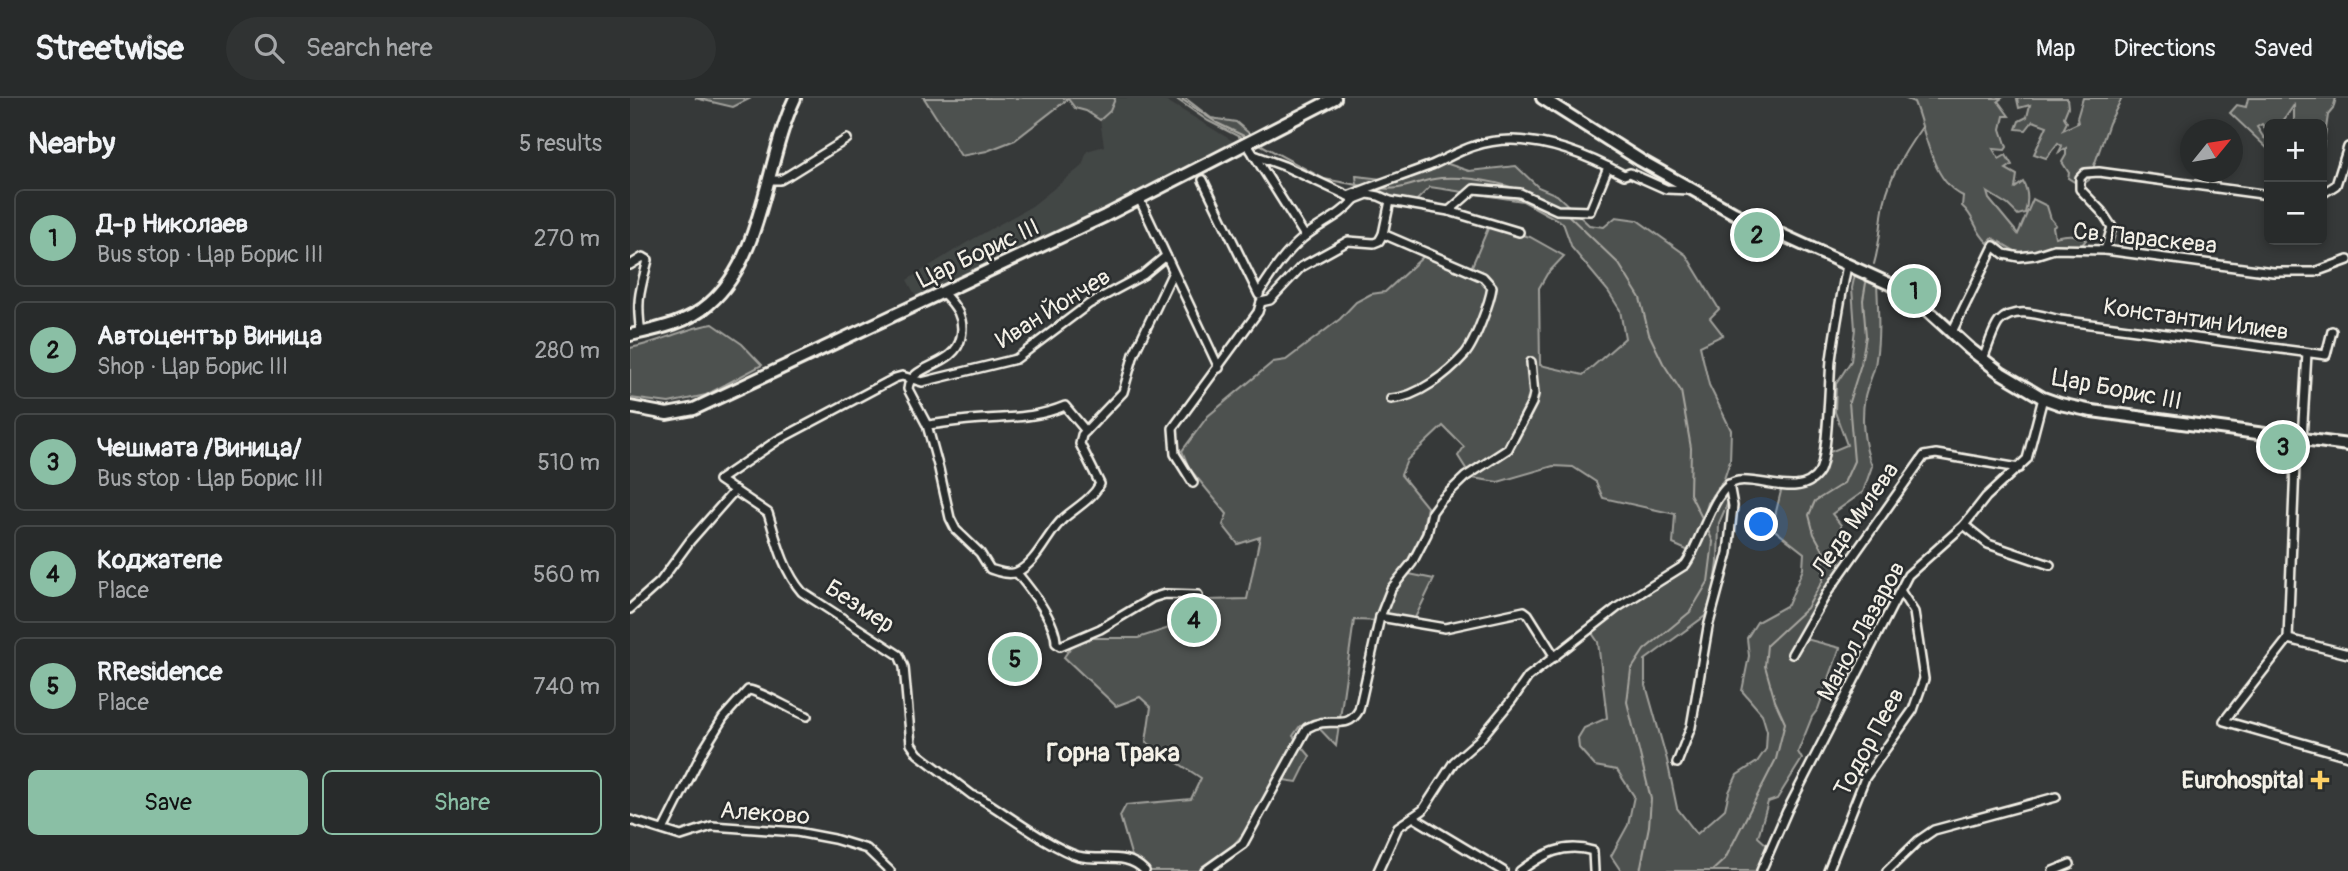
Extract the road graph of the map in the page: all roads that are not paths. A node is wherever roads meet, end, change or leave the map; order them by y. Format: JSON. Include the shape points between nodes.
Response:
{"nodes":[{"id":1,"x":795,"y":98,"type":"edge"},
{"id":2,"x":1335,"y":98,"type":"edge"},
{"id":3,"x":1542,"y":98,"type":"edge"},
{"id":4,"x":847,"y":139,"type":"dead end"},
{"id":5,"x":1247,"y":144,"type":"junction"},
{"id":6,"x":2348,"y":147,"type":"edge"},
{"id":7,"x":1254,"y":156,"type":"junction"},
{"id":8,"x":1608,"y":167,"type":"junction"},
{"id":9,"x":767,"y":180,"type":"junction"},
{"id":10,"x":1203,"y":180,"type":"dead end"},
{"id":11,"x":1692,"y":190,"type":"junction"},
{"id":12,"x":2327,"y":191,"type":"edge"},
{"id":13,"x":2264,"y":194,"type":"edge"},
{"id":14,"x":1351,"y":197,"type":"junction"},
{"id":15,"x":1139,"y":198,"type":"junction"},
{"id":16,"x":1390,"y":201,"type":"junction"},
{"id":17,"x":1449,"y":211,"type":"junction"},
{"id":18,"x":1519,"y":232,"type":"dead end"},
{"id":19,"x":1383,"y":234,"type":"junction"},
{"id":20,"x":1305,"y":236,"type":"junction"},
{"id":21,"x":2105,"y":250,"type":"junction"},
{"id":22,"x":1166,"y":256,"type":"junction"},
{"id":23,"x":2348,"y":260,"type":"edge"},
{"id":24,"x":630,"y":265,"type":"edge"},
{"id":25,"x":1847,"y":265,"type":"junction"},
{"id":26,"x":1173,"y":272,"type":"junction"},
{"id":27,"x":943,"y":293,"type":"junction"},
{"id":28,"x":1259,"y":293,"type":"junction"},
{"id":29,"x":1261,"y":302,"type":"junction"},
{"id":30,"x":2332,"y":331,"type":"dead end"},
{"id":31,"x":1952,"y":332,"type":"junction"},
{"id":32,"x":636,"y":334,"type":"edge"},
{"id":33,"x":2310,"y":354,"type":"junction"},
{"id":34,"x":1983,"y":359,"type":"junction"},
{"id":35,"x":1531,"y":362,"type":"dead end"},
{"id":36,"x":1219,"y":368,"type":"junction"},
{"id":37,"x":912,"y":378,"type":"junction"},
{"id":38,"x":2043,"y":398,"type":"junction"},
{"id":39,"x":1391,"y":399,"type":"dead end"},
{"id":40,"x":630,"y":407,"type":"edge"},
{"id":41,"x":926,"y":425,"type":"junction"},
{"id":42,"x":1086,"y":431,"type":"junction"},
{"id":43,"x":2299,"y":440,"type":"junction"},
{"id":44,"x":2348,"y":445,"type":"edge"},
{"id":45,"x":2019,"y":468,"type":"junction"},
{"id":46,"x":1193,"y":483,"type":"dead end"},
{"id":47,"x":1729,"y":484,"type":"junction"},
{"id":48,"x":735,"y":490,"type":"junction"},
{"id":49,"x":1964,"y":525,"type":"junction"},
{"id":50,"x":2050,"y":565,"type":"dead end"},
{"id":51,"x":1017,"y":573,"type":"junction"},
{"id":52,"x":1901,"y":592,"type":"junction"},
{"id":53,"x":1198,"y":595,"type":"dead end"},
{"id":54,"x":630,"y":609,"type":"edge"},
{"id":55,"x":1380,"y":617,"type":"junction"},
{"id":56,"x":2288,"y":639,"type":"junction"},
{"id":57,"x":1792,"y":654,"type":"dead end"},
{"id":58,"x":2348,"y":654,"type":"edge"},
{"id":59,"x":1555,"y":657,"type":"junction"},
{"id":60,"x":807,"y":716,"type":"dead end"},
{"id":61,"x":2348,"y":756,"type":"edge"},
{"id":62,"x":1677,"y":763,"type":"dead end"},
{"id":63,"x":2056,"y":797,"type":"dead end"},
{"id":64,"x":1412,"y":817,"type":"junction"},
{"id":65,"x":630,"y":821,"type":"edge"},
{"id":66,"x":663,"y":830,"type":"junction"},
{"id":67,"x":2070,"y":864,"type":"dead end"},
{"id":68,"x":890,"y":871,"type":"edge"},
{"id":69,"x":1145,"y":871,"type":"edge"},
{"id":70,"x":1205,"y":871,"type":"edge"},
{"id":71,"x":1378,"y":871,"type":"edge"},
{"id":72,"x":1503,"y":871,"type":"edge"},
{"id":73,"x":1520,"y":871,"type":"edge"},
{"id":74,"x":1594,"y":871,"type":"edge"},
{"id":75,"x":1761,"y":871,"type":"edge"},
{"id":76,"x":1828,"y":871,"type":"edge"},
{"id":77,"x":1887,"y":871,"type":"edge"},
{"id":78,"x":2053,"y":871,"type":"edge"}],
"edges":[{"from":1,"to":9,"type":"street"},
{"from":2,"to":5,"type":"street","name":"Цар Борис III"},
{"from":3,"to":11,"type":"street","name":"Цар Борис III"},
{"from":4,"to":9,"type":"street","via":[[780,180]]},
{"from":5,"to":7,"type":"street"},
{"from":5,"to":15,"type":"street","name":"Цар Борис III"},
{"from":6,"to":12,"type":"street","via":[[2336,185]]},
{"from":7,"to":14,"type":"street"},
{"from":7,"to":20,"type":"street"},
{"from":8,"to":11,"type":"street","via":[[1666,190]]},
{"from":8,"to":14,"type":"street","via":[[1549,144],[1508,141],[1476,145]]},
{"from":8,"to":17,"type":"street","via":[[1590,211],[1557,210],[1520,193],[1474,189]]},
{"from":9,"to":32,"type":"street","via":[[752,236],[722,291],[686,319]]},
{"from":10,"to":28,"type":"street"},
{"from":11,"to":25,"type":"street","name":"Цар Борис III"},
{"from":13,"to":21,"type":"street","via":[[2085,173],[2080,189],[2112,227]]},
{"from":14,"to":16,"type":"street","via":[[1368,194]]},
{"from":14,"to":20,"type":"street","via":[[1343,212]]},
{"from":15,"to":22,"type":"street"},
{"from":15,"to":27,"type":"street","name":"Цар Борис III"},
{"from":16,"to":17,"type":"street"},
{"from":16,"to":19,"type":"street"},
{"from":17,"to":18,"type":"street"},
{"from":19,"to":29,"type":"street","via":[[1374,243],[1348,241],[1316,258],[1270,300]]},
{"from":19,"to":39,"type":"street","via":[[1483,277],[1492,287],[1466,353],[1423,389]]},
{"from":20,"to":28,"type":"street","via":[[1286,253]]},
{"from":21,"to":23,"type":"street","name":"Св. Параскева","via":[[2273,272],[2315,272]]},
{"from":21,"to":31,"type":"street","name":"Св. Параскева","via":[[2053,249],[2019,257],[1993,246]]},
{"from":22,"to":26,"type":"street"},
{"from":22,"to":37,"type":"street","name":"Иван Йончев","via":[[1143,275],[1089,304],[1016,359],[922,382]]},
{"from":24,"to":32,"type":"street","via":[[643,257],[648,260],[639,293]]},
{"from":25,"to":31,"type":"street","name":"Цар Борис III","via":[[1909,296]]},
{"from":25,"to":47,"type":"street","via":[[1831,359],[1825,454],[1819,472],[1811,481],[1782,487],[1738,481]]},
{"from":26,"to":36,"type":"street"},
{"from":26,"to":42,"type":"street","via":[[1134,354],[1123,392]]},
{"from":27,"to":37,"type":"street","via":[[960,313],[961,342],[954,354]]},
{"from":27,"to":40,"type":"street","name":"Цар Борис III","via":[[694,409],[667,414]]},
{"from":28,"to":29,"type":"street"},
{"from":29,"to":36,"type":"street"},
{"from":30,"to":33,"type":"street","via":[[2326,355]]},
{"from":31,"to":34,"type":"street","name":"Цар Борис III"},
{"from":33,"to":34,"type":"street","name":"Константин Илиев","via":[[2016,313],[1999,322]]},
{"from":33,"to":43,"type":"street"},
{"from":34,"to":38,"type":"street","name":"Цар Борис III"},
{"from":35,"to":55,"type":"street","via":[[1532,403],[1508,449],[1465,477],[1440,501],[1427,534],[1391,589]]},
{"from":36,"to":46,"type":"street","via":[[1173,428],[1175,454]]},
{"from":37,"to":41,"type":"street","via":[[908,388]]},
{"from":37,"to":48,"type":"street","via":[[895,378],[758,452],[719,480]]},
{"from":38,"to":43,"type":"street","name":"Цар Борис III","via":[[2092,411]]},
{"from":38,"to":45,"type":"street","name":"Манол Лазаров","via":[[2027,459]]},
{"from":41,"to":42,"type":"street","via":[[1020,419],[1065,406]]},
{"from":41,"to":51,"type":"street","via":[[956,530],[990,569]]},
{"from":42,"to":51,"type":"street","via":[[1080,444],[1100,484],[1062,519]]},
{"from":43,"to":44,"type":"street","name":"Цар Борис III"},
{"from":43,"to":56,"type":"street"},
{"from":45,"to":49,"type":"street","name":"Манол Лазаров","via":[[1986,497]]},
{"from":45,"to":57,"type":"street","name":"Леда Милева","via":[[1924,456],[1827,593]]},
{"from":47,"to":59,"type":"street","via":[[1685,565],[1618,607]]},
{"from":47,"to":62,"type":"street","via":[[1733,506],[1728,553],[1708,627],[1690,727]]},
{"from":48,"to":54,"type":"street","via":[[660,582]]},
{"from":48,"to":69,"type":"street","name":"Безмер","via":[[768,513],[776,541],[802,592],[899,655],[911,744],[918,754],[972,795],[1072,853],[1130,860]]},
{"from":49,"to":50,"type":"street","via":[[1988,544]]},
{"from":49,"to":52,"type":"street","name":"Манол Лазаров","via":[[1908,575]]},
{"from":51,"to":53,"type":"street","via":[[1060,646],[1152,598]]},
{"from":52,"to":75,"type":"street","name":"Манол Лазаров","via":[[1787,811]]},
{"from":52,"to":76,"type":"street","name":"Тодор Пеев","via":[[1914,612],[1924,679],[1913,710],[1865,778]]},
{"from":55,"to":59,"type":"street","via":[[1445,628],[1524,611]]},
{"from":55,"to":70,"type":"street","via":[[1353,720],[1318,722],[1307,728],[1243,844]]},
{"from":56,"to":58,"type":"street"},
{"from":56,"to":61,"type":"street","via":[[2224,721]]},
{"from":59,"to":64,"type":"street","via":[[1528,677],[1479,740],[1454,762],[1423,810]]},
{"from":60,"to":66,"type":"street","via":[[748,690],[704,749]]},
{"from":63,"to":77,"type":"street","via":[[1934,830]]},
{"from":64,"to":71,"type":"street","via":[[1398,827]]},
{"from":64,"to":72,"type":"street"},
{"from":65,"to":66,"type":"street","name":"Алеково"},
{"from":66,"to":68,"type":"street","name":"Алеково","via":[[681,836],[712,826],[797,832],[867,849]]},
{"from":67,"to":78,"type":"street"},
{"from":73,"to":74,"type":"street","via":[[1566,847],[1593,851]]}]}
